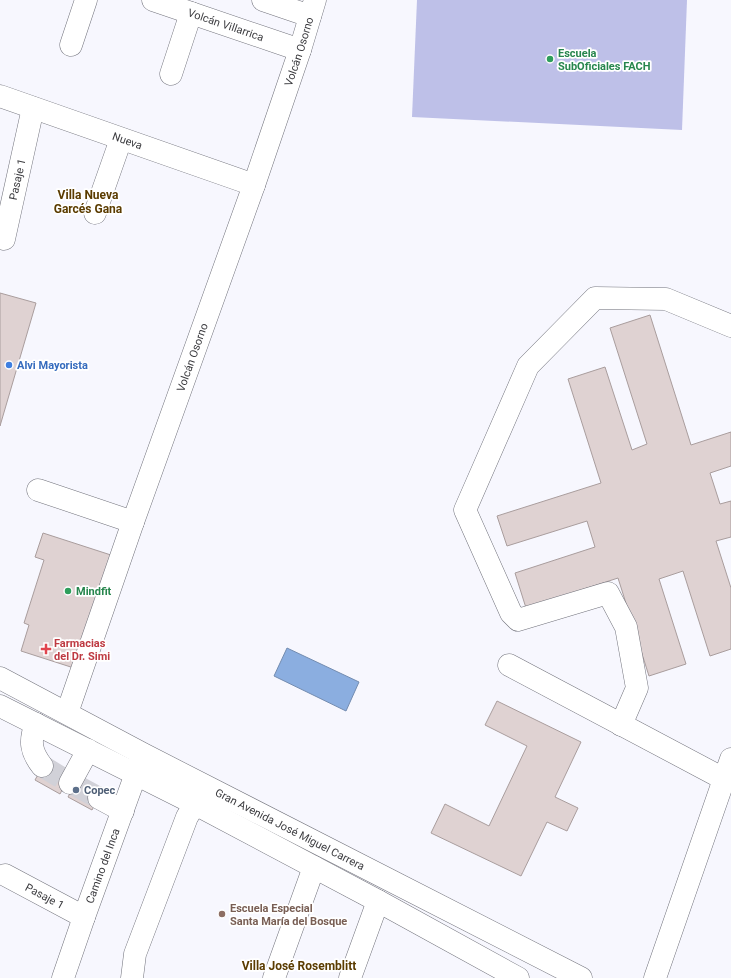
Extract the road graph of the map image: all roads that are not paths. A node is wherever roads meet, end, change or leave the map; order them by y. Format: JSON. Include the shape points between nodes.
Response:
{"nodes":[{"id":1,"x":86,"y":0,"type":"edge"},
{"id":2,"x":153,"y":0,"type":"edge"},
{"id":3,"x":263,"y":0,"type":"edge"},
{"id":4,"x":313,"y":8,"type":"edge"},
{"id":5,"x":191,"y":13,"type":"junction"},
{"id":6,"x":71,"y":45,"type":"dead end"},
{"id":7,"x":300,"y":50,"type":"junction"},
{"id":8,"x":171,"y":74,"type":"dead end"},
{"id":9,"x":0,"y":96,"type":"edge"},
{"id":10,"x":31,"y":114,"type":"junction"},
{"id":11,"x":119,"y":145,"type":"junction"},
{"id":12,"x":254,"y":185,"type":"junction"},
{"id":13,"x":95,"y":214,"type":"dead end"},
{"id":14,"x":4,"y":239,"type":"dead end"},
{"id":15,"x":731,"y":326,"type":"edge"},
{"id":16,"x":38,"y":490,"type":"dead end"},
{"id":17,"x":133,"y":522,"type":"junction"},
{"id":18,"x":509,"y":665,"type":"dead end"},
{"id":19,"x":0,"y":678,"type":"edge"},
{"id":20,"x":0,"y":706,"type":"edge"},
{"id":21,"x":67,"y":713,"type":"junction"},
{"id":22,"x":36,"y":724,"type":"junction"},
{"id":23,"x":621,"y":725,"type":"junction"},
{"id":24,"x":88,"y":750,"type":"junction"},
{"id":25,"x":143,"y":754,"type":"junction"},
{"id":26,"x":42,"y":766,"type":"tunnel mouth"},
{"id":27,"x":727,"y":769,"type":"edge"},
{"id":28,"x":136,"y":774,"type":"junction"},
{"id":29,"x":71,"y":783,"type":"dead end"},
{"id":30,"x":98,"y":798,"type":"tunnel mouth"},
{"id":31,"x":195,"y":804,"type":"junction"},
{"id":32,"x":123,"y":811,"type":"junction"},
{"id":33,"x":314,"y":867,"type":"junction"},
{"id":34,"x":5,"y":875,"type":"dead end"},
{"id":35,"x":378,"y":901,"type":"junction"},
{"id":36,"x":84,"y":917,"type":"junction"},
{"id":37,"x":63,"y":978,"type":"edge"},
{"id":38,"x":132,"y":978,"type":"edge"},
{"id":39,"x":274,"y":978,"type":"edge"},
{"id":40,"x":350,"y":978,"type":"edge"},
{"id":41,"x":518,"y":978,"type":"edge"},
{"id":42,"x":581,"y":978,"type":"edge"},
{"id":43,"x":655,"y":978,"type":"edge"}],
"edges":[{"from":1,"to":6,"type":"street"},
{"from":2,"to":5,"type":"street","name":"Volcán Villarrica"},
{"from":3,"to":4,"type":"street"},
{"from":4,"to":7,"type":"street","name":"Volcán Osorno"},
{"from":5,"to":7,"type":"street","name":"Volcán Villarrica"},
{"from":5,"to":8,"type":"street"},
{"from":7,"to":12,"type":"street","name":"Volcán Osorno"},
{"from":9,"to":10,"type":"street","name":"Nueva"},
{"from":10,"to":11,"type":"street","name":"Nueva"},
{"from":10,"to":14,"type":"street","name":"Pasaje 1"},
{"from":11,"to":12,"type":"street","name":"Nueva"},
{"from":11,"to":13,"type":"street"},
{"from":12,"to":17,"type":"street","name":"Volcán Osorno"},
{"from":15,"to":23,"type":"street","via":[[666,299],[595,298],[528,366],[465,510],[511,613],[518,620],[608,592],[626,627],[637,688]]},
{"from":16,"to":17,"type":"street"},
{"from":17,"to":21,"type":"street","name":"Volcán Osorno"},
{"from":18,"to":23,"type":"street"},
{"from":19,"to":21,"type":"street","name":"Gran Avenida José Miguel Carrera"},
{"from":20,"to":22,"type":"street","name":"Gran Avenida José Miguel Carrera"},
{"from":21,"to":25,"type":"street","name":"Gran Avenida José Miguel Carrera"},
{"from":22,"to":24,"type":"street","name":"Gran Avenida José Miguel Carrera"},
{"from":22,"to":26,"type":"street","via":[[32,746]]},
{"from":23,"to":27,"type":"street"},
{"from":24,"to":28,"type":"street","name":"Gran Avenida José Miguel Carrera"},
{"from":24,"to":29,"type":"street"},
{"from":25,"to":28,"type":"street","name":"Camino del Inca"},
{"from":25,"to":42,"type":"street","name":"Gran Avenida José Miguel Carrera"},
{"from":27,"to":43,"type":"street"},
{"from":28,"to":31,"type":"street","name":"Gran Avenida José Miguel Carrera"},
{"from":28,"to":32,"type":"street","name":"Camino del Inca"},
{"from":30,"to":32,"type":"street"},
{"from":31,"to":33,"type":"street","name":"Gran Avenida José Miguel Carrera"},
{"from":31,"to":38,"type":"street","via":[[135,954]]},
{"from":32,"to":36,"type":"street","name":"Camino del Inca"},
{"from":33,"to":35,"type":"street","name":"Gran Avenida José Miguel Carrera"},
{"from":33,"to":39,"type":"street"},
{"from":34,"to":36,"type":"street","name":"Pasaje 1"},
{"from":35,"to":40,"type":"street"},
{"from":35,"to":41,"type":"street","name":"Gran Avenida José Miguel Carrera"},
{"from":36,"to":37,"type":"street","name":"Camino del Inca"}]}
